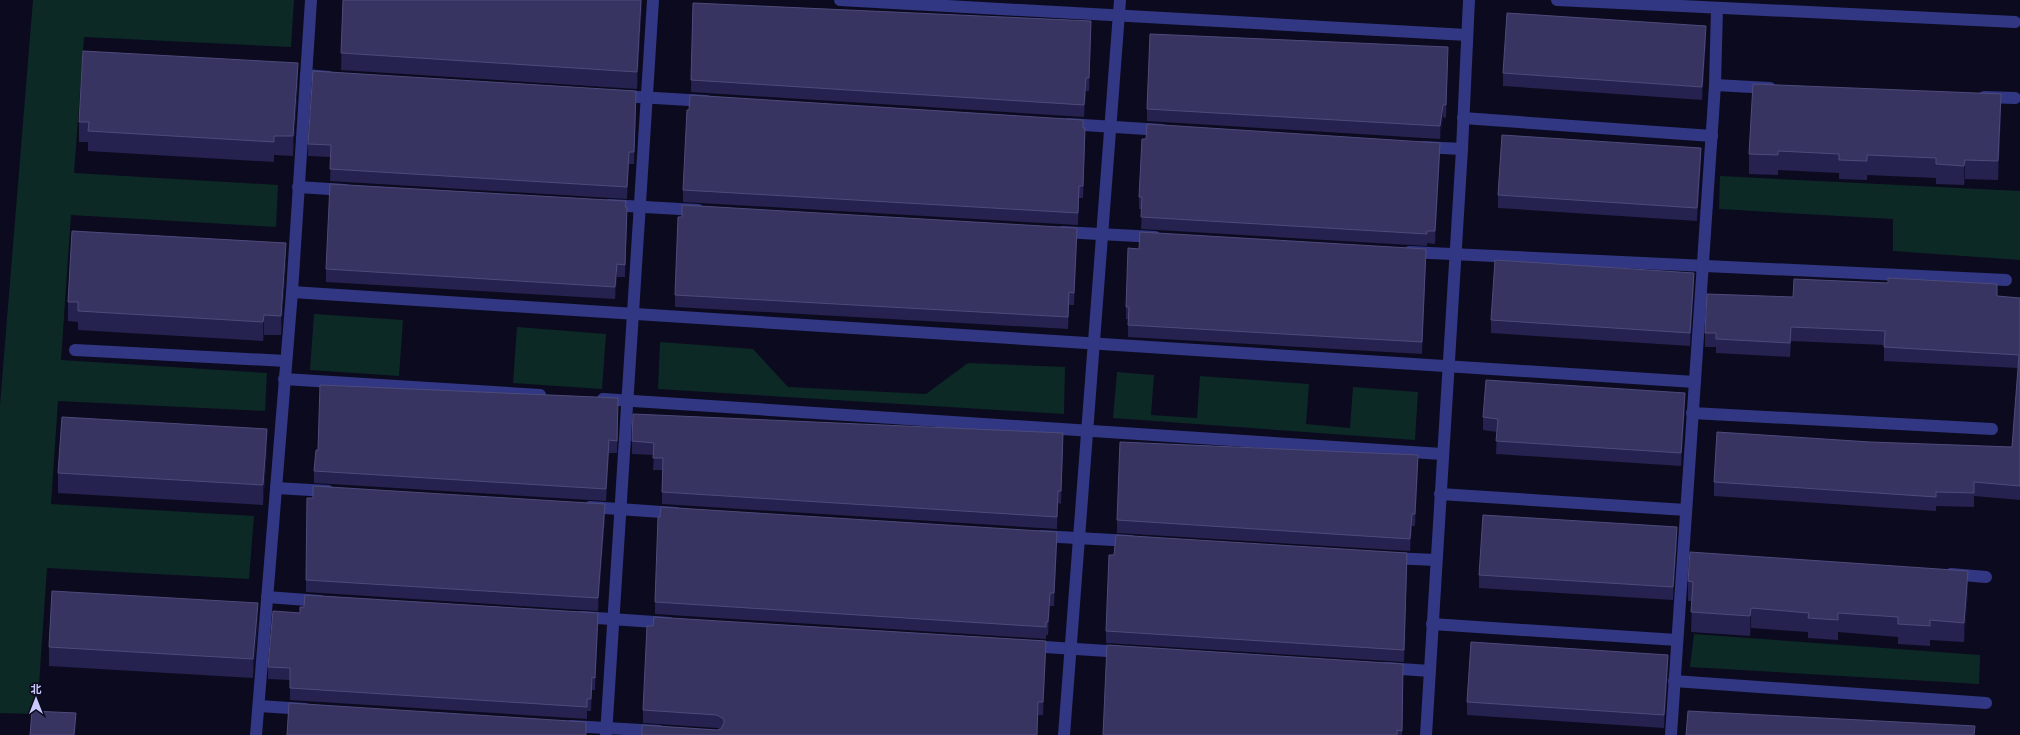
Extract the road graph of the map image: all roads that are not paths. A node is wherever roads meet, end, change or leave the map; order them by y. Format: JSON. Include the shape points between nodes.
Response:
{"nodes":[{"id":1,"x":311,"y":0,"type":"edge"},
{"id":2,"x":653,"y":0,"type":"edge"},
{"id":3,"x":840,"y":0,"type":"edge"},
{"id":4,"x":1120,"y":0,"type":"edge"},
{"id":5,"x":1469,"y":0,"type":"edge"},
{"id":6,"x":1557,"y":0,"type":"edge"},
{"id":7,"x":1717,"y":8,"type":"junction"},
{"id":8,"x":1119,"y":15,"type":"junction"},
{"id":9,"x":2014,"y":22,"type":"dead end"},
{"id":10,"x":1467,"y":35,"type":"junction"},
{"id":11,"x":306,"y":76,"type":"junction"},
{"id":12,"x":338,"y":78,"type":"edge"},
{"id":13,"x":1715,"y":85,"type":"junction"},
{"id":14,"x":1778,"y":88,"type":"edge"},
{"id":15,"x":608,"y":95,"type":"edge"},
{"id":16,"x":1976,"y":96,"type":"edge"},
{"id":17,"x":647,"y":97,"type":"junction"},
{"id":18,"x":2015,"y":98,"type":"dead end"},
{"id":19,"x":719,"y":102,"type":"edge"},
{"id":20,"x":1463,"y":118,"type":"junction"},
{"id":21,"x":1054,"y":123,"type":"edge"},
{"id":22,"x":1110,"y":127,"type":"junction"},
{"id":23,"x":1172,"y":131,"type":"edge"},
{"id":24,"x":1712,"y":136,"type":"junction"},
{"id":25,"x":1415,"y":146,"type":"edge"},
{"id":26,"x":1462,"y":149,"type":"junction"},
{"id":27,"x":298,"y":187,"type":"junction"},
{"id":28,"x":354,"y":190,"type":"edge"},
{"id":29,"x":600,"y":205,"type":"edge"},
{"id":30,"x":640,"y":207,"type":"junction"},
{"id":31,"x":712,"y":211,"type":"edge"},
{"id":32,"x":1046,"y":231,"type":"edge"},
{"id":33,"x":1102,"y":234,"type":"junction"},
{"id":34,"x":1165,"y":238,"type":"edge"},
{"id":35,"x":1400,"y":251,"type":"edge"},
{"id":36,"x":1454,"y":255,"type":"junction"},
{"id":37,"x":1703,"y":266,"type":"junction"},
{"id":38,"x":2006,"y":280,"type":"dead end"},
{"id":39,"x":292,"y":292,"type":"junction"},
{"id":40,"x":633,"y":314,"type":"junction"},
{"id":41,"x":1094,"y":344,"type":"junction"},
{"id":42,"x":75,"y":350,"type":"dead end"},
{"id":43,"x":286,"y":360,"type":"junction"},
{"id":44,"x":1448,"y":367,"type":"junction"},
{"id":45,"x":284,"y":379,"type":"junction"},
{"id":46,"x":1695,"y":382,"type":"junction"},
{"id":47,"x":550,"y":396,"type":"edge"},
{"id":48,"x":589,"y":398,"type":"edge"},
{"id":49,"x":628,"y":401,"type":"junction"},
{"id":50,"x":1692,"y":413,"type":"junction"},
{"id":51,"x":1992,"y":429,"type":"dead end"},
{"id":52,"x":1087,"y":431,"type":"junction"},
{"id":53,"x":1442,"y":454,"type":"junction"},
{"id":54,"x":276,"y":488,"type":"junction"},
{"id":55,"x":338,"y":492,"type":"edge"},
{"id":56,"x":1440,"y":494,"type":"junction"},
{"id":57,"x":582,"y":507,"type":"edge"},
{"id":58,"x":621,"y":509,"type":"junction"},
{"id":59,"x":1686,"y":510,"type":"junction"},
{"id":60,"x":692,"y":514,"type":"edge"},
{"id":61,"x":1032,"y":535,"type":"edge"},
{"id":62,"x":1079,"y":538,"type":"junction"},
{"id":63,"x":1142,"y":542,"type":"edge"},
{"id":64,"x":1683,"y":556,"type":"junction"},
{"id":65,"x":1380,"y":557,"type":"edge"},
{"id":66,"x":1699,"y":557,"type":"edge"},
{"id":67,"x":1436,"y":560,"type":"junction"},
{"id":68,"x":1938,"y":574,"type":"edge"},
{"id":69,"x":1986,"y":577,"type":"dead end"},
{"id":70,"x":267,"y":598,"type":"junction"},
{"id":71,"x":330,"y":602,"type":"edge"},
{"id":72,"x":566,"y":616,"type":"edge"},
{"id":73,"x":614,"y":619,"type":"junction"},
{"id":74,"x":685,"y":624,"type":"edge"},
{"id":75,"x":1432,"y":624,"type":"junction"},
{"id":76,"x":1677,"y":640,"type":"junction"},
{"id":77,"x":1015,"y":645,"type":"edge"},
{"id":78,"x":1070,"y":648,"type":"junction"},
{"id":79,"x":1134,"y":652,"type":"edge"},
{"id":80,"x":1374,"y":667,"type":"edge"},
{"id":81,"x":1430,"y":671,"type":"junction"},
{"id":82,"x":1674,"y":681,"type":"junction"},
{"id":83,"x":1986,"y":703,"type":"dead end"},
{"id":84,"x":259,"y":706,"type":"junction"},
{"id":85,"x":314,"y":710,"type":"edge"},
{"id":86,"x":559,"y":725,"type":"edge"},
{"id":87,"x":606,"y":732,"type":"edge"},
{"id":88,"x":670,"y":732,"type":"edge"},
{"id":89,"x":256,"y":735,"type":"edge"},
{"id":90,"x":1064,"y":735,"type":"edge"},
{"id":91,"x":1426,"y":735,"type":"edge"},
{"id":92,"x":1671,"y":735,"type":"edge"}],
"edges":[{"from":1,"to":11,"type":"lane"},
{"from":2,"to":17,"type":"lane"},
{"from":3,"to":8,"type":"lane"},
{"from":4,"to":8,"type":"lane"},
{"from":5,"to":10,"type":"lane"},
{"from":6,"to":7,"type":"lane"},
{"from":7,"to":9,"type":"lane"},
{"from":7,"to":13,"type":"lane"},
{"from":8,"to":10,"type":"lane"},
{"from":8,"to":22,"type":"lane"},
{"from":10,"to":20,"type":"lane"},
{"from":11,"to":12,"type":"lane"},
{"from":11,"to":27,"type":"lane"},
{"from":13,"to":14,"type":"lane"},
{"from":13,"to":24,"type":"lane"},
{"from":15,"to":17,"type":"lane"},
{"from":16,"to":18,"type":"lane"},
{"from":17,"to":19,"type":"lane"},
{"from":17,"to":30,"type":"lane"},
{"from":20,"to":24,"type":"lane"},
{"from":20,"to":26,"type":"lane"},
{"from":21,"to":22,"type":"lane"},
{"from":22,"to":23,"type":"lane"},
{"from":22,"to":33,"type":"lane"},
{"from":24,"to":37,"type":"lane"},
{"from":25,"to":26,"type":"lane"},
{"from":26,"to":36,"type":"lane"},
{"from":27,"to":28,"type":"lane"},
{"from":27,"to":39,"type":"lane"},
{"from":29,"to":30,"type":"lane"},
{"from":30,"to":31,"type":"lane"},
{"from":30,"to":40,"type":"lane"},
{"from":32,"to":33,"type":"lane"},
{"from":33,"to":34,"type":"lane"},
{"from":33,"to":41,"type":"lane"},
{"from":35,"to":36,"type":"lane"},
{"from":36,"to":37,"type":"lane"},
{"from":36,"to":44,"type":"lane"},
{"from":37,"to":38,"type":"lane"},
{"from":37,"to":46,"type":"lane"},
{"from":39,"to":40,"type":"lane"},
{"from":39,"to":43,"type":"lane"},
{"from":40,"to":41,"type":"lane"},
{"from":40,"to":49,"type":"lane"},
{"from":41,"to":44,"type":"lane"},
{"from":41,"to":52,"type":"lane"},
{"from":42,"to":43,"type":"lane"},
{"from":43,"to":45,"type":"lane"},
{"from":44,"to":46,"type":"lane"},
{"from":44,"to":53,"type":"lane"},
{"from":45,"to":47,"type":"lane"},
{"from":45,"to":54,"type":"lane"},
{"from":46,"to":50,"type":"lane"},
{"from":48,"to":49,"type":"lane"},
{"from":49,"to":52,"type":"lane"},
{"from":49,"to":58,"type":"lane"},
{"from":50,"to":51,"type":"lane"},
{"from":50,"to":59,"type":"lane"},
{"from":52,"to":53,"type":"lane"},
{"from":52,"to":62,"type":"lane"},
{"from":53,"to":56,"type":"lane"},
{"from":54,"to":55,"type":"lane"},
{"from":54,"to":70,"type":"lane"},
{"from":56,"to":59,"type":"lane"},
{"from":56,"to":67,"type":"lane"},
{"from":57,"to":58,"type":"lane"},
{"from":58,"to":60,"type":"lane"},
{"from":58,"to":73,"type":"lane"},
{"from":59,"to":64,"type":"lane"},
{"from":61,"to":62,"type":"lane"},
{"from":62,"to":63,"type":"lane"},
{"from":62,"to":78,"type":"lane"},
{"from":64,"to":66,"type":"lane"},
{"from":64,"to":76,"type":"lane"},
{"from":65,"to":67,"type":"lane"},
{"from":67,"to":75,"type":"lane"},
{"from":68,"to":69,"type":"lane"},
{"from":70,"to":71,"type":"lane"},
{"from":70,"to":84,"type":"lane"},
{"from":72,"to":73,"type":"lane"},
{"from":73,"to":74,"type":"lane"},
{"from":73,"to":87,"type":"lane"},
{"from":75,"to":76,"type":"lane"},
{"from":75,"to":81,"type":"lane"},
{"from":76,"to":82,"type":"lane"},
{"from":77,"to":78,"type":"lane"},
{"from":78,"to":79,"type":"lane"},
{"from":78,"to":90,"type":"lane"},
{"from":80,"to":81,"type":"lane"},
{"from":81,"to":91,"type":"lane"},
{"from":82,"to":83,"type":"lane"},
{"from":82,"to":92,"type":"lane"},
{"from":84,"to":85,"type":"lane"},
{"from":84,"to":89,"type":"lane"},
{"from":86,"to":87,"type":"lane"},
{"from":87,"to":88,"type":"lane"}]}
